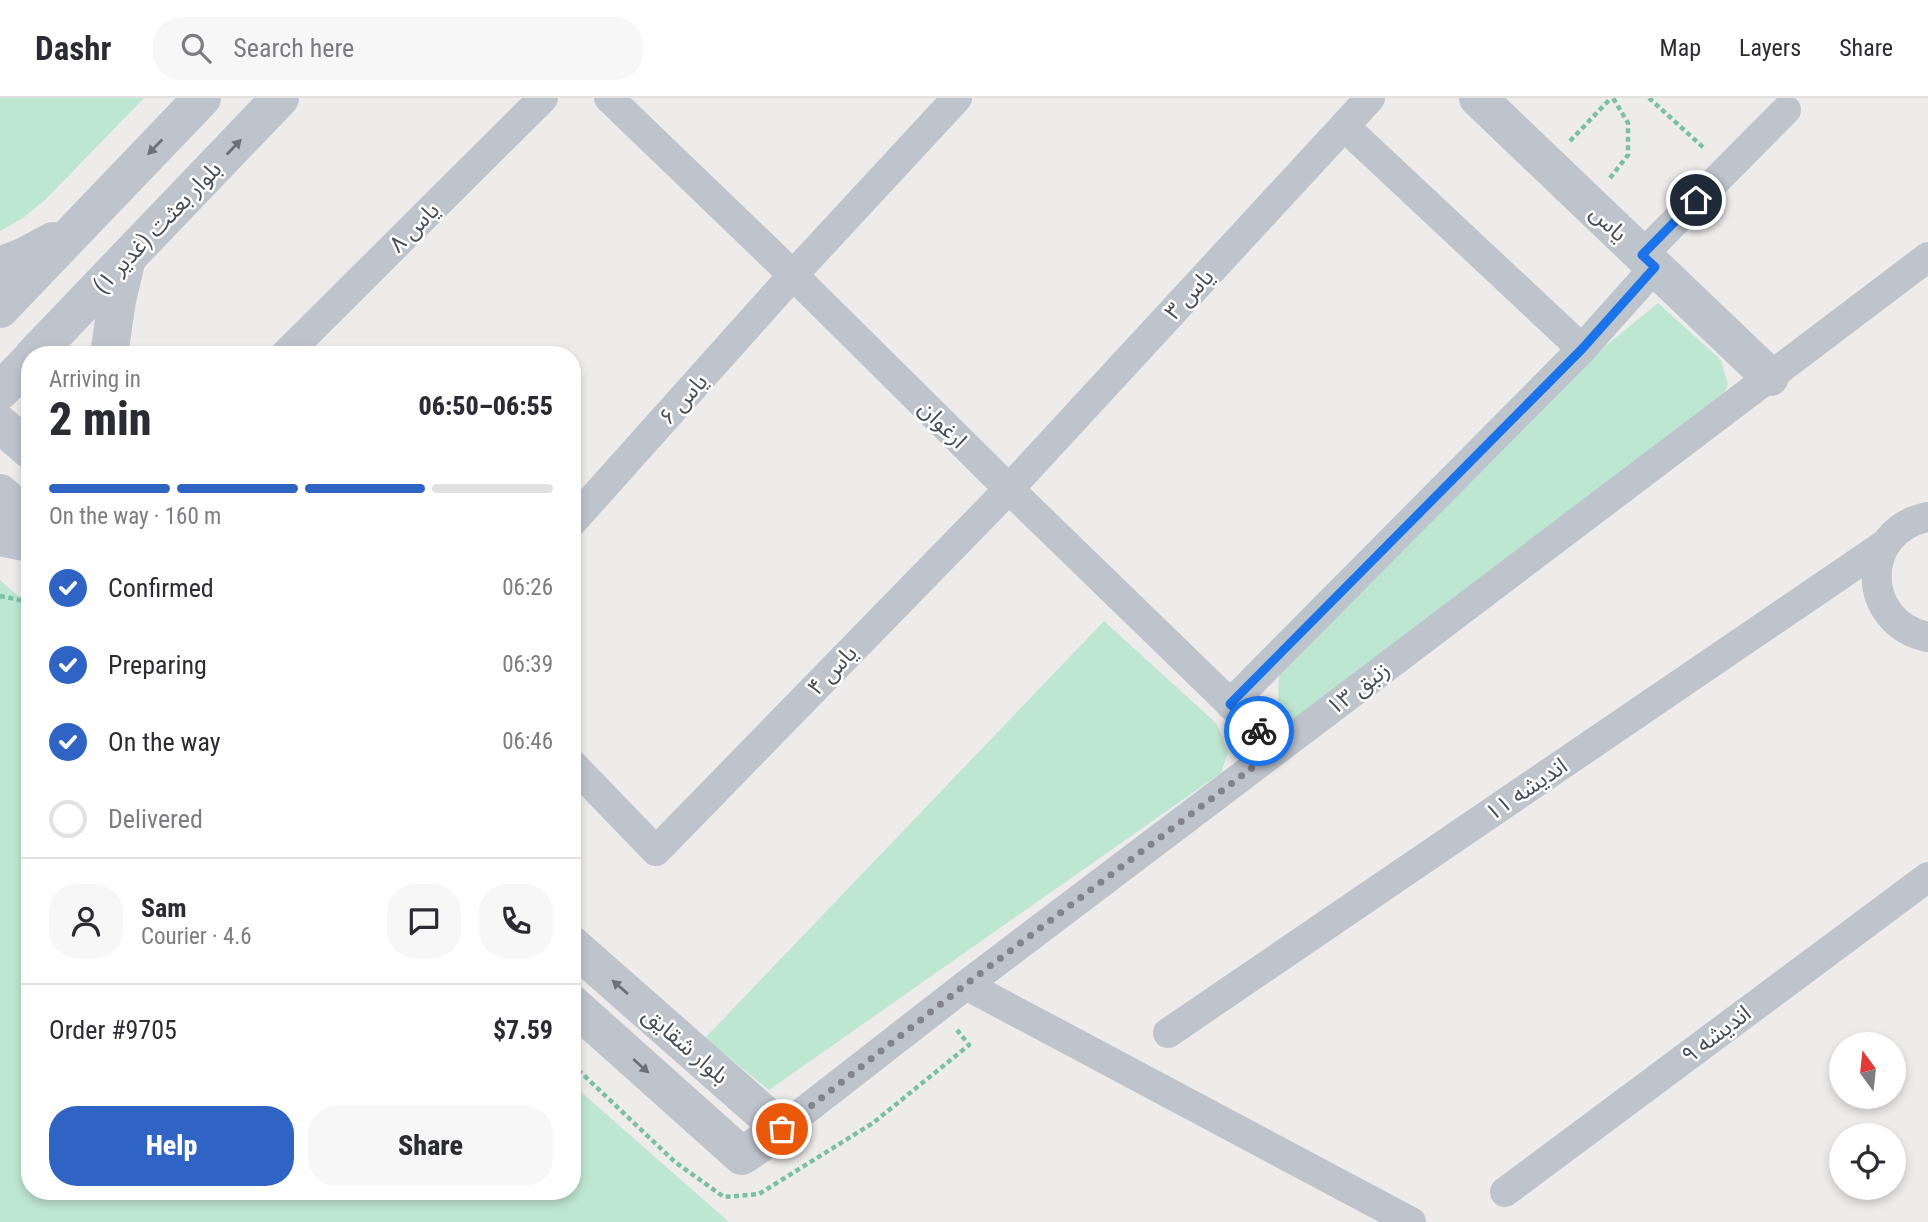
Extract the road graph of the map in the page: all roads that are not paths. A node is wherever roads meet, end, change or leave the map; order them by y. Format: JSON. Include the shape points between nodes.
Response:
{"nodes":[{"id":1,"x":202,"y":98,"type":"edge"},
{"id":2,"x":280,"y":98,"type":"edge"},
{"id":3,"x":543,"y":98,"type":"edge"},
{"id":4,"x":609,"y":98,"type":"edge"},
{"id":5,"x":957,"y":98,"type":"edge"},
{"id":6,"x":1370,"y":98,"type":"edge"},
{"id":7,"x":1478,"y":98,"type":"edge"},
{"id":8,"x":1786,"y":110,"type":"dead end"},
{"id":9,"x":1344,"y":126,"type":"junction"},
{"id":10,"x":79,"y":226,"type":"junction"},
{"id":11,"x":1928,"y":257,"type":"edge"},
{"id":12,"x":127,"y":258,"type":"junction"},
{"id":13,"x":1648,"y":261,"type":"junction"},
{"id":14,"x":0,"y":266,"type":"edge"},
{"id":15,"x":793,"y":275,"type":"junction"},
{"id":16,"x":0,"y":309,"type":"edge"},
{"id":17,"x":43,"y":346,"type":"edge"},
{"id":18,"x":110,"y":346,"type":"edge"},
{"id":19,"x":294,"y":346,"type":"edge"},
{"id":20,"x":1582,"y":349,"type":"junction"},
{"id":21,"x":21,"y":369,"type":"edge"},
{"id":22,"x":1770,"y":377,"type":"junction"},
{"id":23,"x":0,"y":391,"type":"edge"},
{"id":24,"x":0,"y":424,"type":"edge"},
{"id":25,"x":21,"y":442,"type":"edge"},
{"id":26,"x":1009,"y":489,"type":"junction"},
{"id":27,"x":0,"y":492,"type":"edge"},
{"id":28,"x":21,"y":511,"type":"edge"},
{"id":29,"x":581,"y":512,"type":"edge"},
{"id":30,"x":1928,"y":517,"type":"edge"},
{"id":31,"x":0,"y":537,"type":"edge"},
{"id":32,"x":21,"y":541,"type":"edge"},
{"id":33,"x":1884,"y":545,"type":"junction"},
{"id":34,"x":1928,"y":637,"type":"edge"},
{"id":35,"x":1230,"y":704,"type":"junction"},
{"id":36,"x":1277,"y":749,"type":"junction"},
{"id":37,"x":581,"y":773,"type":"edge"},
{"id":38,"x":1928,"y":877,"type":"edge"},
{"id":39,"x":581,"y":954,"type":"edge"},
{"id":40,"x":965,"y":985,"type":"junction"},
{"id":41,"x":581,"y":1012,"type":"edge"},
{"id":42,"x":1168,"y":1033,"type":"dead end"},
{"id":43,"x":782,"y":1129,"type":"junction"},
{"id":44,"x":1505,"y":1192,"type":"dead end"},
{"id":45,"x":1412,"y":1222,"type":"edge"}],
"edges":[{"from":1,"to":10,"type":"street","one_way":true},
{"from":12,"to":2,"type":"street","name":"بلوار بعثت (غدیر ۱)","one_way":true},
{"from":3,"to":19,"type":"street","name":"یاس ۸"},
{"from":4,"to":15,"type":"street","name":"ارغوان"},
{"from":5,"to":15,"type":"street","name":"یاس ۶"},
{"from":6,"to":9,"type":"street","name":"یاس ۳"},
{"from":7,"to":13,"type":"street","name":"یاس","via":[[1561,153],[1600,190]]},
{"from":8,"to":13,"type":"street","via":[[1726,170]]},
{"from":9,"to":20,"type":"street"},
{"from":9,"to":26,"type":"street","name":"یاس ۳"},
{"from":10,"to":14,"type":"street"},
{"from":10,"to":16,"type":"street"},
{"from":11,"to":22,"type":"street","name":"زنبق ۱۳"},
{"from":12,"to":17,"type":"street","name":"بلوار بعثت (غدیر ۱)"},
{"from":12,"to":18,"type":"street"},
{"from":13,"to":20,"type":"street"},
{"from":13,"to":22,"type":"street","name":"یاس"},
{"from":15,"to":26,"type":"street","name":"ارغوان"},
{"from":15,"to":29,"type":"street","name":"یاس ۶"},
{"from":20,"to":35,"type":"street"},
{"from":21,"to":23,"type":"street"},
{"from":22,"to":36,"type":"street","name":"زنبق ۱۳"},
{"from":24,"to":25,"type":"street"},
{"from":26,"to":35,"type":"street","name":"ارغوان"},
{"from":26,"to":37,"type":"street","name":"یاس ۴","via":[[656,851]]},
{"from":27,"to":28,"type":"street"},
{"from":30,"to":33,"type":"street","name":"اندیشه ۱۱","via":[[1898,530]]},
{"from":31,"to":32,"type":"street"},
{"from":33,"to":34,"type":"street","via":[[1876,586],[1883,606],[1896,623]]},
{"from":33,"to":42,"type":"street","name":"اندیشه ۱۱"},
{"from":35,"to":36,"type":"street","name":"ارغوان"},
{"from":36,"to":40,"type":"street","name":"زنبق ۱۳"},
{"from":38,"to":44,"type":"street","name":"اندیشه ۹"},
{"from":43,"to":39,"type":"street","name":"بلوار شقایق","one_way":true},
{"from":40,"to":43,"type":"street","name":"زنبق ۱۳"},
{"from":40,"to":45,"type":"street"},
{"from":41,"to":43,"type":"street","name":"بلوار شقایق","one_way":true,"via":[[742,1156]]}]}
